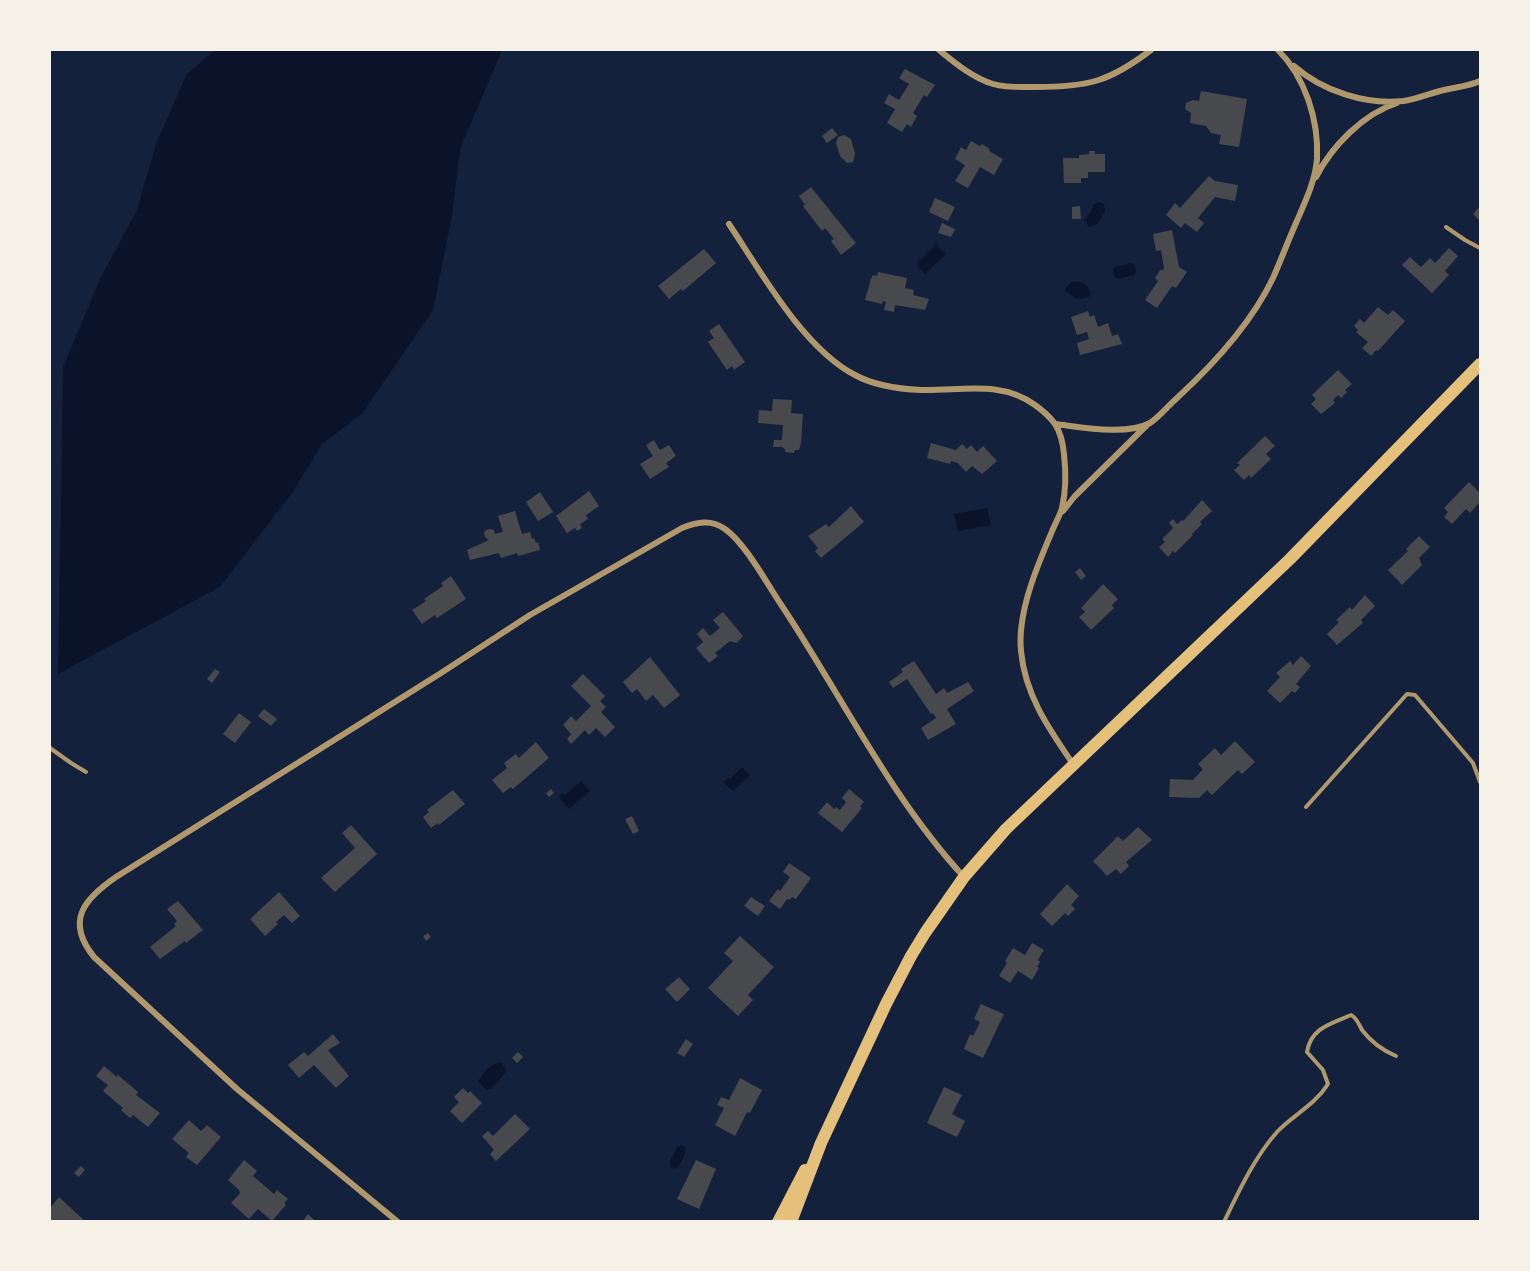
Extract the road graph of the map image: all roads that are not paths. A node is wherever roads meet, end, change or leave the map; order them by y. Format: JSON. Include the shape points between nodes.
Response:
{"nodes":[{"id":1,"x":939,"y":50,"type":"edge"},
{"id":2,"x":1151,"y":50,"type":"edge"},
{"id":3,"x":1279,"y":50,"type":"edge"},
{"id":4,"x":1287,"y":59,"type":"junction"},
{"id":5,"x":1479,"y":82,"type":"edge"},
{"id":6,"x":1404,"y":100,"type":"junction"},
{"id":7,"x":1312,"y":184,"type":"junction"},
{"id":8,"x":729,"y":224,"type":"dead end"},
{"id":9,"x":1446,"y":227,"type":"dead end"},
{"id":10,"x":1480,"y":248,"type":"edge"},
{"id":11,"x":1480,"y":364,"type":"edge"},
{"id":12,"x":1150,"y":423,"type":"junction"},
{"id":13,"x":1055,"y":424,"type":"junction"},
{"id":14,"x":1059,"y":516,"type":"junction"},
{"id":15,"x":50,"y":748,"type":"edge"},
{"id":16,"x":1073,"y":764,"type":"junction"},
{"id":17,"x":86,"y":771,"type":"dead end"},
{"id":18,"x":1480,"y":782,"type":"edge"},
{"id":19,"x":1305,"y":807,"type":"dead end"},
{"id":20,"x":964,"y":877,"type":"junction"},
{"id":21,"x":1396,"y":1056,"type":"dead end"},
{"id":22,"x":821,"y":1143,"type":"junction"},
{"id":23,"x":398,"y":1221,"type":"edge"},
{"id":24,"x":778,"y":1221,"type":"edge"},
{"id":25,"x":791,"y":1221,"type":"edge"},
{"id":26,"x":1224,"y":1221,"type":"edge"}],
"edges":[{"from":1,"to":2,"type":"street","via":[[971,74],[994,84],[1044,87],[1103,80]]},
{"from":3,"to":4,"type":"street"},
{"from":4,"to":6,"type":"street","via":[[1307,76],[1335,91],[1365,98]]},
{"from":4,"to":7,"type":"street","via":[[1304,87],[1312,116],[1317,152]]},
{"from":5,"to":6,"type":"street"},
{"from":6,"to":7,"type":"street","via":[[1381,110],[1346,137],[1329,154]]},
{"from":7,"to":12,"type":"street","via":[[1273,278],[1251,314],[1207,369]]},
{"from":8,"to":13,"type":"street","via":[[788,310],[820,349],[845,369],[894,387],[1012,393],[1033,404]]},
{"from":9,"to":10,"type":"lane"},
{"from":11,"to":16,"type":"main road","via":[[1290,559]]},
{"from":12,"to":13,"type":"street","via":[[1120,429]]},
{"from":12,"to":14,"type":"street"},
{"from":13,"to":14,"type":"street","via":[[1066,470]]},
{"from":14,"to":16,"type":"street","via":[[1026,605],[1021,651],[1039,712]]},
{"from":15,"to":17,"type":"lane"},
{"from":16,"to":20,"type":"main road"},
{"from":18,"to":19,"type":"lane","via":[[1473,763],[1415,695],[1407,694]]},
{"from":20,"to":22,"type":"main road","via":[[911,956]]},
{"from":20,"to":23,"type":"street","via":[[916,816],[741,545],[723,528],[706,522],[682,528],[531,615],[116,877],[89,899],[79,922],[83,942],[94,957],[237,1089]]},
{"from":21,"to":26,"type":"lane","via":[[1373,1043],[1351,1015],[1321,1028],[1309,1040],[1307,1052],[1323,1070],[1328,1084],[1320,1097],[1276,1134],[1250,1170]]},
{"from":22,"to":24,"type":"main road"},
{"from":22,"to":25,"type":"main road"}]}
